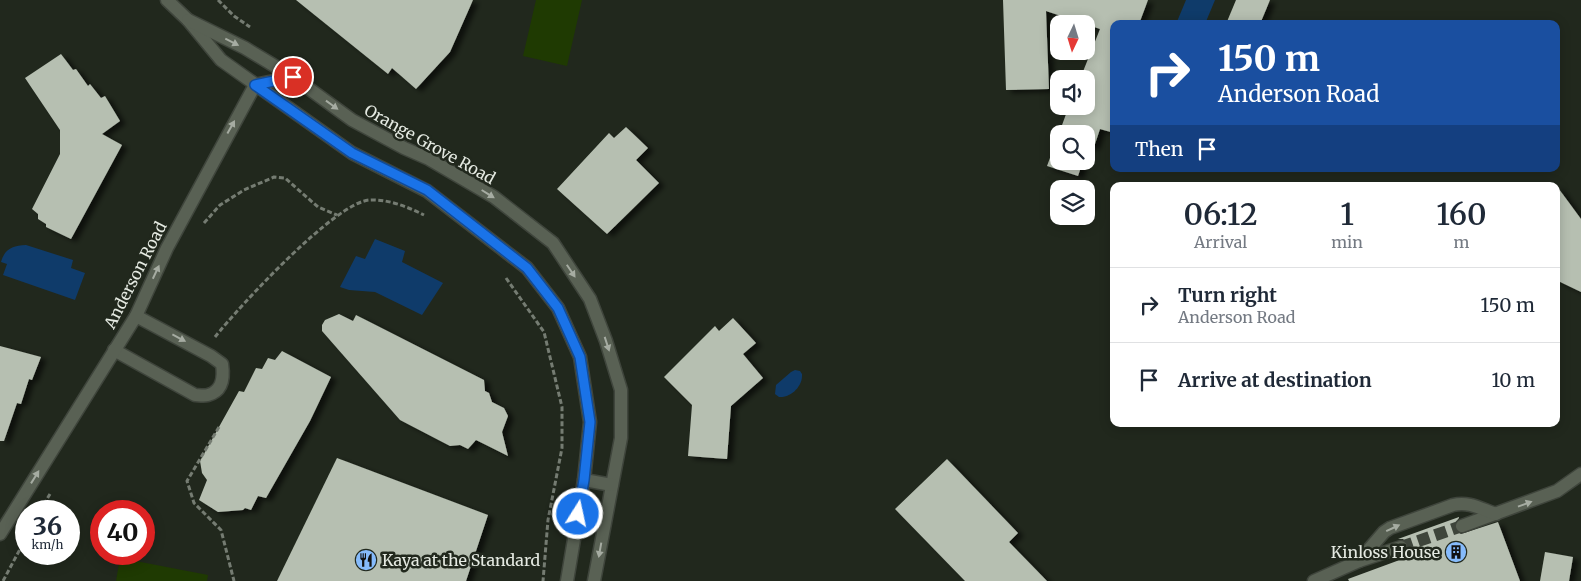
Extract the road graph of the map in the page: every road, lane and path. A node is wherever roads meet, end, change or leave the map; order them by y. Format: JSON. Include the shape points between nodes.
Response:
{"nodes":[{"id":1,"x":167,"y":0,"type":"edge"},
{"id":2,"x":188,"y":20,"type":"junction"},
{"id":3,"x":293,"y":77,"type":"junction"},
{"id":4,"x":255,"y":85,"type":"junction"},
{"id":5,"x":432,"y":219,"type":"dead end"},
{"id":6,"x":505,"y":276,"type":"dead end"},
{"id":7,"x":136,"y":316,"type":"junction"},
{"id":8,"x":114,"y":350,"type":"junction"},
{"id":9,"x":206,"y":353,"type":"junction"},
{"id":10,"x":219,"y":427,"type":"dead end"},
{"id":11,"x":1581,"y":474,"type":"edge"},
{"id":12,"x":584,"y":480,"type":"junction"},
{"id":13,"x":612,"y":485,"type":"junction"},
{"id":14,"x":1496,"y":514,"type":"junction"},
{"id":15,"x":1462,"y":526,"type":"tunnel mouth"},
{"id":16,"x":0,"y":534,"type":"edge"},
{"id":17,"x":1401,"y":547,"type":"tunnel mouth"},
{"id":18,"x":15,"y":559,"type":"edge"},
{"id":19,"x":1359,"y":561,"type":"junction"},
{"id":20,"x":3,"y":581,"type":"edge"},
{"id":21,"x":234,"y":581,"type":"edge"},
{"id":22,"x":543,"y":581,"type":"edge"},
{"id":23,"x":567,"y":581,"type":"edge"},
{"id":24,"x":594,"y":581,"type":"edge"},
{"id":25,"x":1314,"y":581,"type":"edge"}],
"edges":[{"from":1,"to":2,"type":"street","name":"Orange Grove Road"},
{"from":2,"to":3,"type":"street","name":"Orange Grove Road","one_way":true,"via":[[245,48]]},
{"from":2,"to":4,"type":"street","name":"Orange Grove Road","via":[[221,60]]},
{"from":3,"to":4,"type":"street"},
{"from":3,"to":13,"type":"street","name":"Orange Grove Road","one_way":true,"via":[[352,120],[494,197],[553,243],[590,299],[620,390],[622,438]]},
{"from":7,"to":4,"type":"street","name":"Anderson Road","one_way":true,"via":[[167,248]]},
{"from":4,"to":12,"type":"street","name":"Orange Grove Road","via":[[352,153],[427,190],[527,268],[558,308],[580,357],[590,422]]},
{"from":5,"to":9,"type":"path","via":[[402,205],[369,200],[349,208],[323,226],[252,294],[216,336]]},
{"from":6,"to":22,"type":"path","via":[[544,332],[562,407],[562,448],[548,520]]},
{"from":7,"to":8,"type":"street","name":"Anderson Road"},
{"from":7,"to":9,"type":"street","one_way":true},
{"from":8,"to":9,"type":"street","via":[[195,395],[208,395],[220,387],[224,376],[222,364]]},
{"from":16,"to":8,"type":"street","name":"Anderson Road","one_way":true},
{"from":10,"to":21,"type":"path","via":[[187,481],[194,503],[221,530]]},
{"from":14,"to":11,"type":"street","one_way":true,"via":[[1557,491]]},
{"from":12,"to":13,"type":"street"},
{"from":12,"to":23,"type":"street","name":"Orange Grove Road"},
{"from":13,"to":24,"type":"street","name":"Orange Grove Road","one_way":true},
{"from":14,"to":15,"type":"street"},
{"from":19,"to":14,"type":"street","one_way":true,"via":[[1390,528],[1453,505],[1470,504]]},
{"from":17,"to":19,"type":"street"},
{"from":18,"to":20,"type":"path"},
{"from":19,"to":25,"type":"street"}]}
